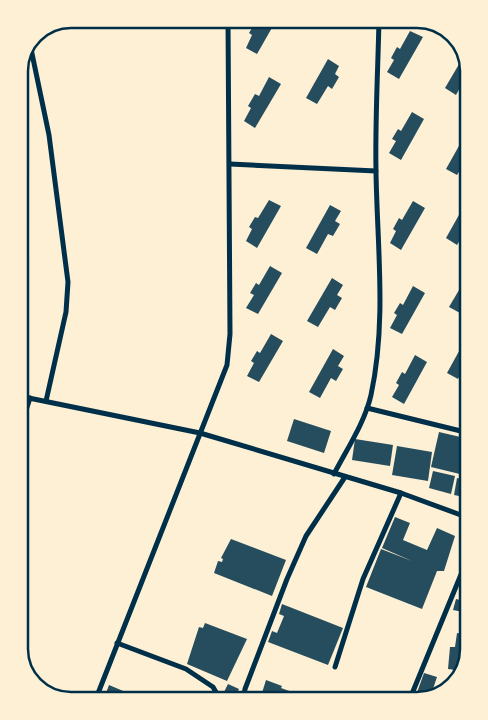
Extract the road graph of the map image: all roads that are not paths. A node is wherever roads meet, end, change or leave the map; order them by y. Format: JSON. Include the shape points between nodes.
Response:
{"nodes":[{"id":1,"x":228,"y":28,"type":"edge"},
{"id":2,"x":379,"y":28,"type":"edge"},
{"id":3,"x":32,"y":53,"type":"edge"},
{"id":4,"x":230,"y":164,"type":"junction"},
{"id":5,"x":376,"y":171,"type":"junction"},
{"id":6,"x":30,"y":398,"type":"joint"},
{"id":7,"x":46,"y":401,"type":"junction"},
{"id":8,"x":28,"y":404,"type":"edge"},
{"id":9,"x":366,"y":408,"type":"junction"},
{"id":10,"x":460,"y":431,"type":"edge"},
{"id":11,"x":200,"y":433,"type":"junction"},
{"id":12,"x":334,"y":474,"type":"junction"},
{"id":13,"x":345,"y":478,"type":"junction"},
{"id":14,"x":401,"y":493,"type":"junction"},
{"id":15,"x":460,"y":515,"type":"edge"},
{"id":16,"x":460,"y":577,"type":"edge"},
{"id":17,"x":117,"y":643,"type":"junction"},
{"id":18,"x":335,"y":666,"type":"dead end"},
{"id":19,"x":98,"y":692,"type":"edge"},
{"id":20,"x":216,"y":692,"type":"edge"},
{"id":21,"x":244,"y":692,"type":"edge"},
{"id":22,"x":414,"y":692,"type":"edge"}],
"edges":[{"from":1,"to":4,"type":"street"},
{"from":2,"to":5,"type":"street"},
{"from":3,"to":7,"type":"street","via":[[49,135],[68,282],[66,312]]},
{"from":4,"to":5,"type":"street"},
{"from":4,"to":11,"type":"street","via":[[230,334],[227,365]]},
{"from":5,"to":9,"type":"street","via":[[381,264],[377,350]]},
{"from":6,"to":7,"type":"street"},
{"from":6,"to":8,"type":"street"},
{"from":7,"to":11,"type":"street"},
{"from":9,"to":10,"type":"street"},
{"from":9,"to":12,"type":"street"},
{"from":11,"to":12,"type":"street"},
{"from":11,"to":17,"type":"street"},
{"from":12,"to":13,"type":"street"},
{"from":13,"to":14,"type":"street"},
{"from":13,"to":21,"type":"street","via":[[302,545]]},
{"from":14,"to":15,"type":"street"},
{"from":14,"to":18,"type":"street","via":[[363,579]]},
{"from":16,"to":22,"type":"street"},
{"from":17,"to":19,"type":"street"},
{"from":17,"to":20,"type":"street","via":[[186,669],[213,686]]}]}
